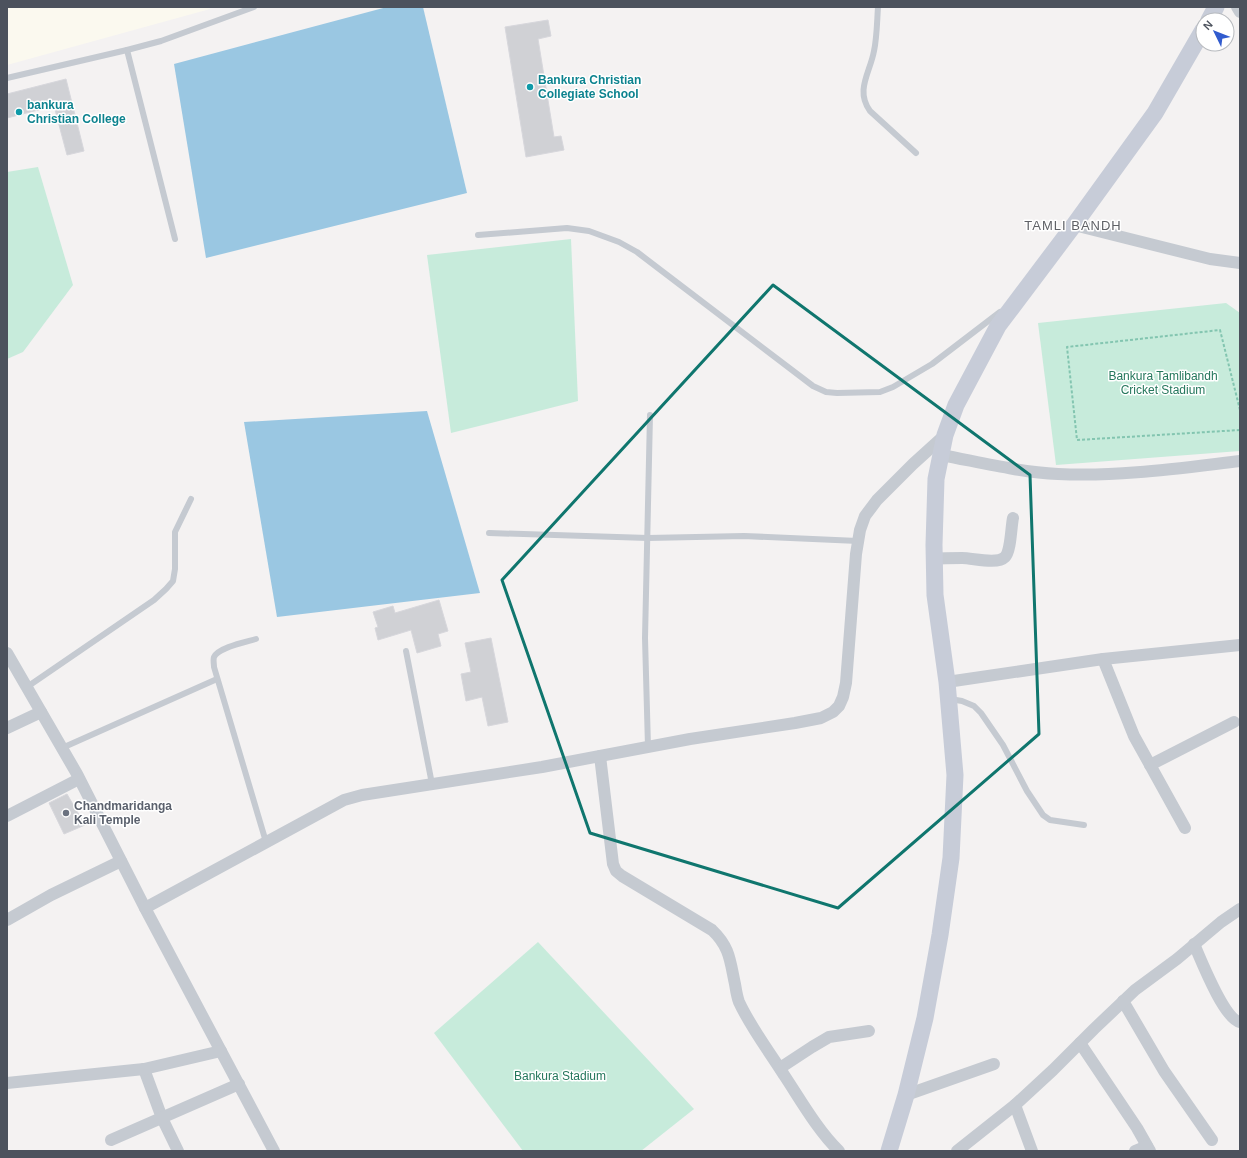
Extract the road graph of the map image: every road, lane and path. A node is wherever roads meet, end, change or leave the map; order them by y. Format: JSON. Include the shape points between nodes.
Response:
{"nodes":[{"id":1,"x":254,"y":7,"type":"edge"},
{"id":2,"x":878,"y":7,"type":"edge"},
{"id":3,"x":1237,"y":7,"type":"edge"},
{"id":4,"x":1240,"y":12,"type":"edge"},
{"id":5,"x":1195,"y":44,"type":"edge"},
{"id":6,"x":127,"y":50,"type":"junction"},
{"id":7,"x":7,"y":78,"type":"edge"},
{"id":8,"x":916,"y":153,"type":"dead end"},
{"id":9,"x":1074,"y":225,"type":"junction"},
{"id":10,"x":478,"y":235,"type":"dead end"},
{"id":11,"x":175,"y":238,"type":"dead end"},
{"id":12,"x":1240,"y":263,"type":"edge"},
{"id":13,"x":1020,"y":297,"type":"junction"},
{"id":14,"x":1240,"y":410,"type":"edge"},
{"id":15,"x":650,"y":416,"type":"dead end"},
{"id":16,"x":1240,"y":430,"type":"edge"},
{"id":17,"x":944,"y":435,"type":"junction"},
{"id":18,"x":940,"y":455,"type":"junction"},
{"id":19,"x":1240,"y":461,"type":"edge"},
{"id":20,"x":191,"y":499,"type":"dead end"},
{"id":21,"x":1013,"y":518,"type":"dead end"},
{"id":22,"x":489,"y":533,"type":"dead end"},
{"id":23,"x":648,"y":538,"type":"junction"},
{"id":24,"x":858,"y":541,"type":"junction"},
{"id":25,"x":934,"y":559,"type":"junction"},
{"id":26,"x":256,"y":639,"type":"dead end"},
{"id":27,"x":1240,"y":645,"type":"edge"},
{"id":28,"x":406,"y":651,"type":"dead end"},
{"id":29,"x":7,"y":652,"type":"edge"},
{"id":30,"x":1103,"y":659,"type":"junction"},
{"id":31,"x":217,"y":678,"type":"junction"},
{"id":32,"x":27,"y":687,"type":"junction"},
{"id":33,"x":948,"y":690,"type":"junction"},
{"id":34,"x":41,"y":712,"type":"junction"},
{"id":35,"x":1234,"y":722,"type":"dead end"},
{"id":36,"x":7,"y":728,"type":"edge"},
{"id":37,"x":648,"y":747,"type":"junction"},
{"id":38,"x":62,"y":748,"type":"junction"},
{"id":39,"x":600,"y":756,"type":"junction"},
{"id":40,"x":1150,"y":765,"type":"junction"},
{"id":41,"x":80,"y":779,"type":"junction"},
{"id":42,"x":432,"y":784,"type":"junction"},
{"id":43,"x":7,"y":816,"type":"edge"},
{"id":44,"x":1084,"y":825,"type":"dead end"},
{"id":45,"x":1185,"y":828,"type":"dead end"},
{"id":46,"x":266,"y":842,"type":"junction"},
{"id":47,"x":121,"y":861,"type":"junction"},
{"id":48,"x":145,"y":908,"type":"junction"},
{"id":49,"x":1240,"y":909,"type":"edge"},
{"id":50,"x":7,"y":920,"type":"edge"},
{"id":51,"x":1194,"y":944,"type":"junction"},
{"id":52,"x":1124,"y":1001,"type":"junction"},
{"id":53,"x":1240,"y":1022,"type":"edge"},
{"id":54,"x":869,"y":1031,"type":"dead end"},
{"id":55,"x":1080,"y":1043,"type":"junction"},
{"id":56,"x":221,"y":1051,"type":"junction"},
{"id":57,"x":994,"y":1064,"type":"dead end"},
{"id":58,"x":780,"y":1068,"type":"junction"},
{"id":59,"x":144,"y":1069,"type":"junction"},
{"id":60,"x":7,"y":1083,"type":"edge"},
{"id":61,"x":239,"y":1084,"type":"junction"},
{"id":62,"x":906,"y":1095,"type":"junction"},
{"id":63,"x":1015,"y":1105,"type":"junction"},
{"id":64,"x":162,"y":1118,"type":"junction"},
{"id":65,"x":111,"y":1140,"type":"dead end"},
{"id":66,"x":1212,"y":1140,"type":"dead end"},
{"id":67,"x":1149,"y":1148,"type":"edge"},
{"id":68,"x":178,"y":1151,"type":"edge"},
{"id":69,"x":274,"y":1151,"type":"edge"},
{"id":70,"x":839,"y":1151,"type":"edge"},
{"id":71,"x":889,"y":1151,"type":"edge"},
{"id":72,"x":957,"y":1151,"type":"edge"},
{"id":73,"x":1032,"y":1151,"type":"edge"},
{"id":74,"x":1135,"y":1151,"type":"edge"}],
"edges":[{"from":1,"to":6,"type":"lane","via":[[161,41]]},
{"from":2,"to":8,"type":"lane","via":[[874,51],[862,95],[864,104]]},
{"from":3,"to":4,"type":"street"},
{"from":5,"to":9,"type":"street","via":[[1155,112]]},
{"from":6,"to":7,"type":"lane"},
{"from":6,"to":11,"type":"lane"},
{"from":9,"to":12,"type":"street","via":[[1210,259]]},
{"from":9,"to":13,"type":"street"},
{"from":10,"to":13,"type":"lane","via":[[567,228],[589,231],[619,242],[643,256],[813,386],[826,392],[880,392],[892,387],[932,364]]},
{"from":13,"to":17,"type":"street","via":[[998,326],[956,406]]},
{"from":14,"to":16,"type":"path","via":[[1220,330],[1067,347],[1077,440]]},
{"from":15,"to":23,"type":"lane"},
{"from":17,"to":18,"type":"street"},
{"from":17,"to":24,"type":"street","via":[[877,500],[865,516]]},
{"from":18,"to":19,"type":"street","via":[[1013,469],[1057,474],[1146,472]]},
{"from":18,"to":25,"type":"street","via":[[936,479]]},
{"from":20,"to":32,"type":"lane","via":[[175,532],[173,581],[154,600]]},
{"from":21,"to":25,"type":"street","via":[[1008,551],[1000,560]]},
{"from":22,"to":23,"type":"lane"},
{"from":23,"to":24,"type":"lane","via":[[744,536]]},
{"from":23,"to":37,"type":"lane","via":[[645,638]]},
{"from":24,"to":37,"type":"street","via":[[846,683],[839,706],[821,718]]},
{"from":25,"to":33,"type":"street","via":[[935,595]]},
{"from":26,"to":31,"type":"lane","via":[[225,648],[218,653],[214,658]]},
{"from":27,"to":30,"type":"street"},
{"from":28,"to":42,"type":"lane"},
{"from":29,"to":32,"type":"street"},
{"from":30,"to":33,"type":"street"},
{"from":30,"to":40,"type":"street","via":[[1134,736]]},
{"from":31,"to":38,"type":"lane"},
{"from":31,"to":46,"type":"lane"},
{"from":32,"to":34,"type":"street"},
{"from":33,"to":44,"type":"lane","via":[[981,713],[1003,745],[1026,791],[1043,815],[1050,820]]},
{"from":33,"to":62,"type":"street","via":[[955,775],[951,858],[926,1010]]},
{"from":34,"to":36,"type":"street"},
{"from":34,"to":38,"type":"street"},
{"from":35,"to":40,"type":"street"},
{"from":37,"to":39,"type":"street"},
{"from":38,"to":41,"type":"street"},
{"from":39,"to":42,"type":"street"},
{"from":39,"to":58,"type":"street","via":[[613,864],[616,871],[712,930],[721,939],[731,962],[738,1000],[747,1019]]},
{"from":40,"to":45,"type":"street"},
{"from":41,"to":43,"type":"street"},
{"from":41,"to":47,"type":"street"},
{"from":42,"to":46,"type":"street","via":[[344,800]]},
{"from":46,"to":48,"type":"street"},
{"from":47,"to":48,"type":"street"},
{"from":47,"to":50,"type":"street"},
{"from":48,"to":56,"type":"street"},
{"from":49,"to":51,"type":"street"},
{"from":51,"to":52,"type":"street"},
{"from":51,"to":53,"type":"street","via":[[1226,1010]]},
{"from":52,"to":55,"type":"street"},
{"from":52,"to":66,"type":"street","via":[[1164,1071]]},
{"from":54,"to":58,"type":"street","via":[[829,1037]]},
{"from":55,"to":63,"type":"street"},
{"from":55,"to":67,"type":"street"},
{"from":56,"to":59,"type":"street"},
{"from":56,"to":61,"type":"street"},
{"from":57,"to":62,"type":"street"},
{"from":58,"to":70,"type":"street"},
{"from":59,"to":60,"type":"street"},
{"from":59,"to":64,"type":"street"},
{"from":61,"to":64,"type":"street"},
{"from":61,"to":69,"type":"street"},
{"from":62,"to":71,"type":"street"},
{"from":63,"to":72,"type":"street"},
{"from":63,"to":73,"type":"street"},
{"from":64,"to":65,"type":"street"},
{"from":64,"to":68,"type":"street"},
{"from":67,"to":74,"type":"street"}]}
